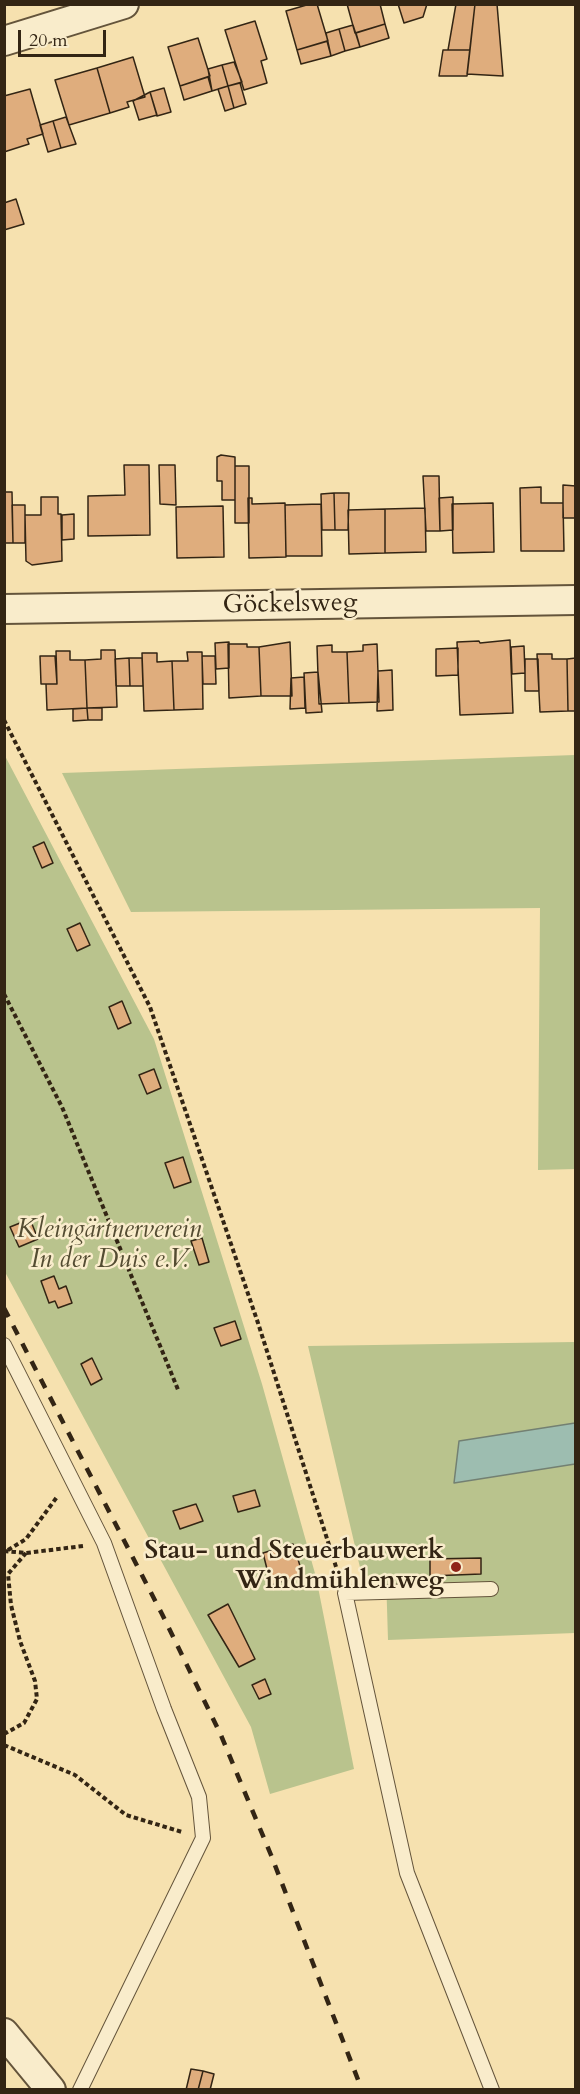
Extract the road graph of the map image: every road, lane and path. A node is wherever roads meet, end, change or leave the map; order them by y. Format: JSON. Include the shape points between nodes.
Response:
{"nodes":[{"id":1,"x":124,"y":4,"type":"edge"},
{"id":2,"x":4,"y":40,"type":"edge"},
{"id":3,"x":576,"y":600,"type":"edge"},
{"id":4,"x":4,"y":609,"type":"edge"},
{"id":5,"x":4,"y":720,"type":"edge"},
{"id":6,"x":4,"y":994,"type":"edge"},
{"id":7,"x":4,"y":1345,"type":"edge"},
{"id":8,"x":179,"y":1392,"type":"dead end"},
{"id":9,"x":74,"y":1479,"type":"junction"},
{"id":10,"x":104,"y":1543,"type":"junction"},
{"id":11,"x":6,"y":1551,"type":"edge"},
{"id":12,"x":26,"y":1553,"type":"junction"},
{"id":13,"x":491,"y":1589,"type":"dead end"},
{"id":14,"x":345,"y":1593,"type":"junction"},
{"id":15,"x":4,"y":1734,"type":"edge"},
{"id":16,"x":4,"y":1745,"type":"edge"},
{"id":17,"x":203,"y":1838,"type":"junction"},
{"id":18,"x":4,"y":2033,"type":"edge"},
{"id":19,"x":51,"y":2090,"type":"edge"},
{"id":20,"x":81,"y":2090,"type":"edge"},
{"id":21,"x":492,"y":2090,"type":"edge"}],
"edges":[{"from":1,"to":2,"type":"street"},
{"from":3,"to":4,"type":"street","name":"Göckelsweg"},
{"from":5,"to":14,"type":"path","via":[[150,1007]]},
{"from":6,"to":8,"type":"path","via":[[62,1107]]},
{"from":7,"to":9,"type":"lane"},
{"from":9,"to":10,"type":"lane"},
{"from":9,"to":11,"type":"path","via":[[26,1539]]},
{"from":10,"to":12,"type":"path"},
{"from":10,"to":17,"type":"lane","via":[[199,1797]]},
{"from":11,"to":12,"type":"path"},
{"from":12,"to":15,"type":"path","via":[[8,1574],[11,1605],[37,1699],[24,1723]]},
{"from":13,"to":14,"type":"lane"},
{"from":14,"to":21,"type":"lane","via":[[407,1873]]},
{"from":16,"to":17,"type":"path","via":[[75,1775],[126,1815]]},
{"from":17,"to":20,"type":"lane"},
{"from":18,"to":19,"type":"street"}]}
